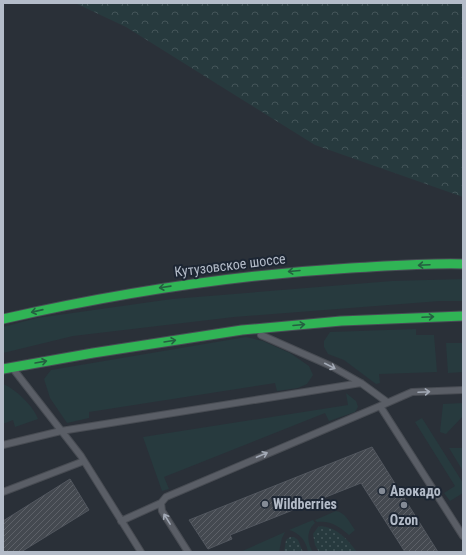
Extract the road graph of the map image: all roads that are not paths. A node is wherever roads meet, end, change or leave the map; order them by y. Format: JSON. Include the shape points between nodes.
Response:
{"nodes":[{"id":1,"x":463,"y":264,"type":"edge"},
{"id":2,"x":463,"y":316,"type":"edge"},
{"id":3,"x":3,"y":319,"type":"edge"},
{"id":4,"x":242,"y":330,"type":"junction"},
{"id":5,"x":8,"y":368,"type":"edge"},
{"id":6,"x":361,"y":383,"type":"junction"},
{"id":7,"x":463,"y":390,"type":"edge"},
{"id":8,"x":387,"y":402,"type":"junction"},
{"id":9,"x":380,"y":406,"type":"junction"},
{"id":10,"x":61,"y":431,"type":"junction"},
{"id":11,"x":3,"y":445,"type":"edge"},
{"id":12,"x":84,"y":461,"type":"junction"},
{"id":13,"x":3,"y":492,"type":"edge"},
{"id":14,"x":161,"y":503,"type":"junction"},
{"id":15,"x":121,"y":521,"type":"junction"},
{"id":16,"x":463,"y":536,"type":"edge"},
{"id":17,"x":141,"y":552,"type":"edge"},
{"id":18,"x":188,"y":552,"type":"edge"}],
"edges":[{"from":1,"to":3,"type":"main road","name":"Кутузовское шоссе","one_way":true,"via":[[331,268],[216,279],[153,288]]},
{"from":4,"to":2,"type":"main road","one_way":true,"via":[[341,321]]},
{"from":5,"to":4,"type":"main road","one_way":true,"via":[[93,352]]},
{"from":4,"to":6,"type":"lane","one_way":true,"via":[[270,338]]},
{"from":5,"to":10,"type":"lane"},
{"from":6,"to":8,"type":"lane"},
{"from":6,"to":10,"type":"lane"},
{"from":8,"to":7,"type":"lane","one_way":true,"via":[[412,392]]},
{"from":8,"to":9,"type":"lane"},
{"from":14,"to":9,"type":"lane","one_way":true,"via":[[176,492]]},
{"from":9,"to":16,"type":"lane"},
{"from":10,"to":11,"type":"lane"},
{"from":10,"to":12,"type":"lane"},
{"from":12,"to":13,"type":"lane"},
{"from":12,"to":15,"type":"lane"},
{"from":14,"to":15,"type":"lane"},
{"from":18,"to":14,"type":"lane","one_way":true,"via":[[162,511]]},
{"from":15,"to":17,"type":"lane"}]}
